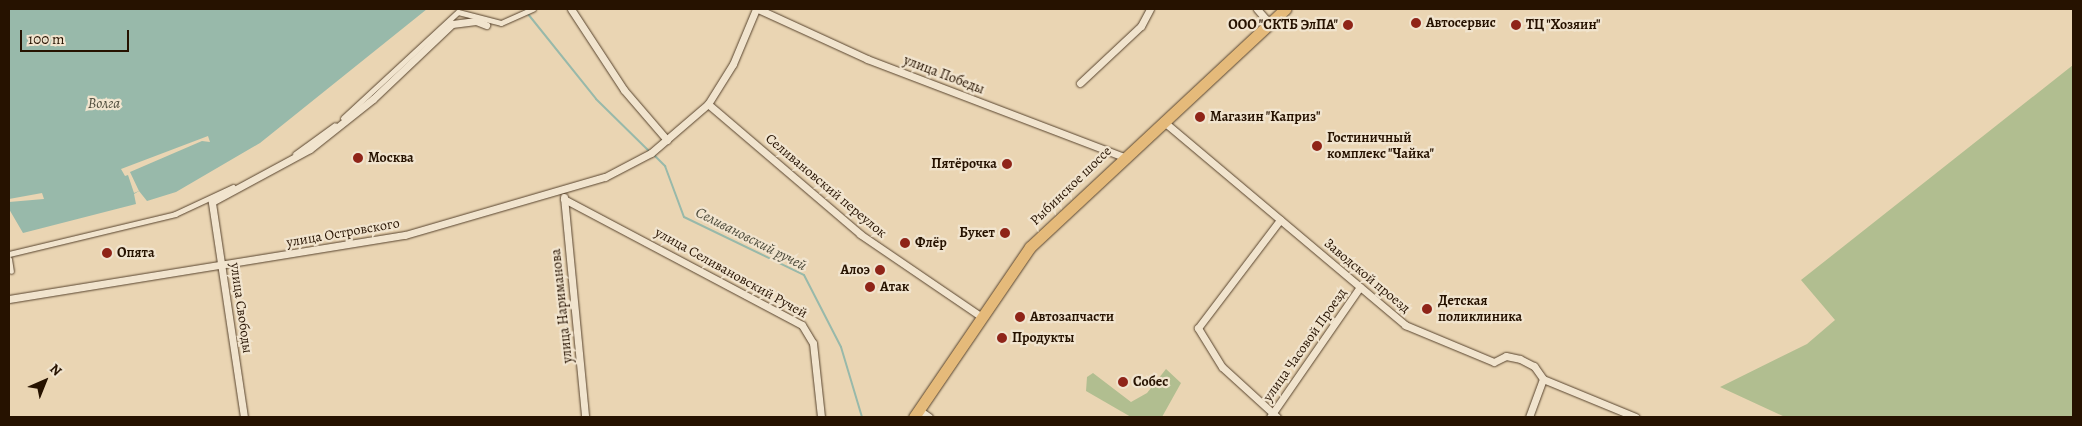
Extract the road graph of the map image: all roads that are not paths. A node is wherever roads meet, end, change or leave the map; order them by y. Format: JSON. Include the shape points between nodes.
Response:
{"nodes":[{"id":1,"x":533,"y":9,"type":"edge"},
{"id":2,"x":571,"y":9,"type":"edge"},
{"id":3,"x":757,"y":9,"type":"edge"},
{"id":4,"x":1150,"y":9,"type":"edge"},
{"id":5,"x":1257,"y":9,"type":"edge"},
{"id":6,"x":1285,"y":9,"type":"edge"},
{"id":7,"x":1269,"y":23,"type":"junction"},
{"id":8,"x":486,"y":25,"type":"dead end"},
{"id":9,"x":1080,"y":83,"type":"dead end"},
{"id":10,"x":708,"y":104,"type":"junction"},
{"id":11,"x":1163,"y":121,"type":"junction"},
{"id":12,"x":667,"y":140,"type":"junction"},
{"id":13,"x":1124,"y":157,"type":"junction"},
{"id":14,"x":563,"y":195,"type":"junction"},
{"id":15,"x":1280,"y":220,"type":"junction"},
{"id":16,"x":9,"y":254,"type":"edge"},
{"id":17,"x":9,"y":259,"type":"edge"},
{"id":18,"x":222,"y":264,"type":"junction"},
{"id":19,"x":12,"y":271,"type":"dead end"},
{"id":20,"x":1360,"y":287,"type":"junction"},
{"id":21,"x":9,"y":299,"type":"edge"},
{"id":22,"x":980,"y":316,"type":"junction"},
{"id":23,"x":1542,"y":379,"type":"junction"},
{"id":24,"x":916,"y":414,"type":"edge"},
{"id":25,"x":1273,"y":416,"type":"edge"},
{"id":26,"x":244,"y":417,"type":"edge"},
{"id":27,"x":586,"y":417,"type":"edge"},
{"id":28,"x":822,"y":417,"type":"edge"},
{"id":29,"x":929,"y":417,"type":"edge"},
{"id":30,"x":1529,"y":417,"type":"edge"},
{"id":31,"x":1634,"y":417,"type":"edge"}],
"edges":[{"from":1,"to":16,"type":"street","via":[[500,23],[458,12],[329,129],[286,160],[192,207]]},
{"from":2,"to":12,"type":"street","via":[[624,90]]},
{"from":3,"to":10,"type":"street","name":"улица Островского","via":[[733,64]]},
{"from":3,"to":13,"type":"street","name":"улица Победы","via":[[867,59]]},
{"from":4,"to":9,"type":"street","via":[[1140,26]]},
{"from":5,"to":7,"type":"street"},
{"from":6,"to":7,"type":"main road","name":"Рыбинское шоссе"},
{"from":7,"to":11,"type":"main road","name":"Рыбинское шоссе"},
{"from":8,"to":18,"type":"street","name":"улица Свободы","via":[[476,21],[452,24],[373,99],[310,149],[212,202]]},
{"from":10,"to":12,"type":"street","name":"улица Островского"},
{"from":10,"to":22,"type":"street","name":"Селивановский переулок","via":[[860,234]]},
{"from":11,"to":13,"type":"main road","name":"Рыбинское шоссе"},
{"from":11,"to":15,"type":"street","name":"Заводской проезд"},
{"from":12,"to":14,"type":"street","name":"улица Островского","via":[[623,168]]},
{"from":13,"to":22,"type":"main road","name":"Рыбинское шоссе","via":[[1030,247]]},
{"from":14,"to":18,"type":"street","name":"улица Островского","via":[[405,235]]},
{"from":14,"to":27,"type":"street","name":"улица Нариманова"},
{"from":14,"to":28,"type":"street","name":"улица Селивановский Ручей","via":[[802,325],[813,343]]},
{"from":15,"to":20,"type":"street","name":"Заводской проезд"},
{"from":15,"to":25,"type":"street","via":[[1198,328],[1222,367]]},
{"from":17,"to":19,"type":"street"},
{"from":18,"to":21,"type":"street","name":"улица Островского"},
{"from":18,"to":26,"type":"street","name":"улица Свободы"},
{"from":20,"to":23,"type":"street","name":"Заводской проезд","via":[[1411,328],[1494,362],[1506,356],[1520,358],[1534,366]]},
{"from":20,"to":25,"type":"street","name":"улица Часовой Проезд"},
{"from":22,"to":24,"type":"main road","name":"Рыбинское шоссе"},
{"from":23,"to":30,"type":"street"},
{"from":23,"to":31,"type":"street","name":"Заводской проезд"},
{"from":24,"to":29,"type":"street"}]}
